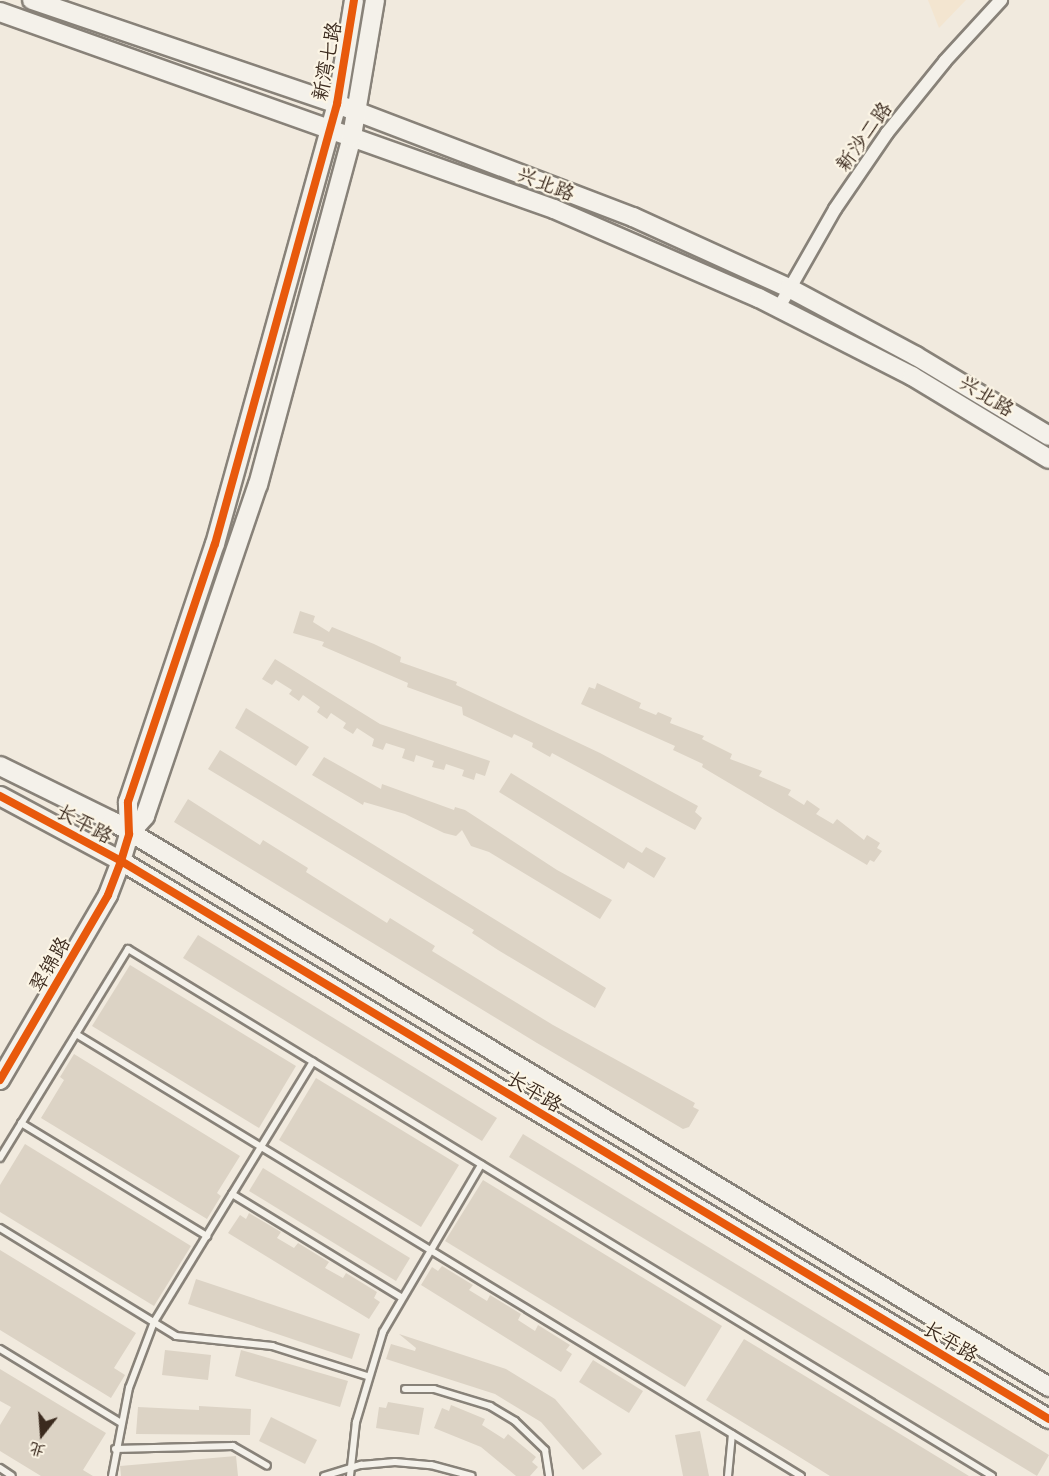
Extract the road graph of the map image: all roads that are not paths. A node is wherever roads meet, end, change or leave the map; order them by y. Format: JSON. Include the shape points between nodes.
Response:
{"nodes":[{"id":1,"x":32,"y":0,"type":"edge"},
{"id":2,"x":354,"y":0,"type":"edge"},
{"id":3,"x":375,"y":0,"type":"edge"},
{"id":4,"x":1001,"y":0,"type":"edge"},
{"id":5,"x":0,"y":12,"type":"edge"},
{"id":6,"x":337,"y":104,"type":"junction"},
{"id":7,"x":356,"y":112,"type":"junction"},
{"id":8,"x":328,"y":128,"type":"junction"},
{"id":9,"x":352,"y":136,"type":"junction"},
{"id":10,"x":789,"y":288,"type":"junction"},
{"id":11,"x":778,"y":309,"type":"junction"},
{"id":12,"x":1049,"y":436,"type":"edge"},
{"id":13,"x":1049,"y":459,"type":"edge"},
{"id":14,"x":0,"y":766,"type":"edge"},
{"id":15,"x":0,"y":796,"type":"edge"},
{"id":16,"x":129,"y":834,"type":"junction"},
{"id":17,"x":121,"y":861,"type":"junction"},
{"id":18,"x":76,"y":1034,"type":"junction"},
{"id":19,"x":313,"y":1062,"type":"junction"},
{"id":20,"x":0,"y":1080,"type":"edge"},
{"id":21,"x":21,"y":1123,"type":"junction"},
{"id":22,"x":261,"y":1147,"type":"junction"},
{"id":23,"x":0,"y":1158,"type":"edge"},
{"id":24,"x":481,"y":1165,"type":"junction"},
{"id":25,"x":232,"y":1194,"type":"junction"},
{"id":26,"x":0,"y":1228,"type":"edge"},
{"id":27,"x":207,"y":1236,"type":"junction"},
{"id":28,"x":429,"y":1249,"type":"junction"},
{"id":29,"x":400,"y":1297,"type":"junction"},
{"id":30,"x":154,"y":1322,"type":"junction"},
{"id":31,"x":0,"y":1349,"type":"edge"},
{"id":32,"x":368,"y":1376,"type":"junction"},
{"id":33,"x":1049,"y":1388,"type":"edge"},
{"id":34,"x":405,"y":1389,"type":"dead end"},
{"id":35,"x":1049,"y":1419,"type":"edge"},
{"id":36,"x":120,"y":1423,"type":"junction"},
{"id":37,"x":732,"y":1434,"type":"junction"},
{"id":38,"x":115,"y":1449,"type":"junction"},
{"id":39,"x":267,"y":1466,"type":"dead end"},
{"id":40,"x":0,"y":1468,"type":"edge"},
{"id":41,"x":350,"y":1472,"type":"edge"},
{"id":42,"x":12,"y":1476,"type":"edge"},
{"id":43,"x":112,"y":1476,"type":"edge"},
{"id":44,"x":324,"y":1476,"type":"edge"},
{"id":45,"x":472,"y":1476,"type":"edge"},
{"id":46,"x":549,"y":1476,"type":"edge"},
{"id":47,"x":728,"y":1476,"type":"edge"},
{"id":48,"x":801,"y":1476,"type":"edge"},
{"id":49,"x":992,"y":1476,"type":"edge"}],
"edges":[{"from":1,"to":6,"type":"street","name":"兴北路"},
{"from":2,"to":6,"type":"street","name":"新湾七路"},
{"from":3,"to":7,"type":"street","name":"新湾七路"},
{"from":4,"to":10,"type":"street","name":"新沙二路","via":[[887,133],[835,209]]},
{"from":5,"to":8,"type":"street","name":"兴北路"},
{"from":6,"to":7,"type":"street","name":"兴北路"},
{"from":6,"to":8,"type":"street","name":"新湾七路"},
{"from":7,"to":9,"type":"street","name":"新湾七路"},
{"from":7,"to":10,"type":"street","name":"兴北路","via":[[633,217]]},
{"from":8,"to":9,"type":"street","name":"兴北路"},
{"from":8,"to":16,"type":"street","name":"新湾七路","via":[[215,544],[128,802]]},
{"from":9,"to":11,"type":"street","name":"兴北路","via":[[554,209]]},
{"from":9,"to":16,"type":"street","name":"新湾七路","via":[[258,485],[145,816]]},
{"from":10,"to":11,"type":"street","name":"新沙二路"},
{"from":10,"to":12,"type":"street","name":"兴北路","via":[[916,356]]},
{"from":11,"to":13,"type":"street","name":"兴北路","via":[[912,376]]},
{"from":14,"to":16,"type":"street","name":"长平路"},
{"from":15,"to":17,"type":"street","name":"长平路"},
{"from":16,"to":17,"type":"street","name":"翠锦路"},
{"from":16,"to":33,"type":"street","name":"长平路"},
{"from":17,"to":20,"type":"street","name":"翠锦路","via":[[108,896]]},
{"from":17,"to":35,"type":"street","name":"长平路"},
{"from":18,"to":19,"type":"lane","via":[[128,949]]},
{"from":18,"to":21,"type":"lane"},
{"from":18,"to":22,"type":"lane"},
{"from":19,"to":22,"type":"lane"},
{"from":19,"to":24,"type":"lane"},
{"from":21,"to":23,"type":"lane"},
{"from":21,"to":27,"type":"lane"},
{"from":22,"to":25,"type":"lane"},
{"from":22,"to":28,"type":"lane"},
{"from":24,"to":28,"type":"lane"},
{"from":24,"to":49,"type":"lane"},
{"from":25,"to":27,"type":"lane"},
{"from":25,"to":29,"type":"lane"},
{"from":26,"to":30,"type":"lane"},
{"from":27,"to":30,"type":"lane"},
{"from":28,"to":29,"type":"lane"},
{"from":28,"to":37,"type":"lane"},
{"from":29,"to":32,"type":"lane"},
{"from":30,"to":32,"type":"lane","via":[[176,1336],[272,1346]]},
{"from":30,"to":36,"type":"lane"},
{"from":31,"to":36,"type":"lane"},
{"from":32,"to":41,"type":"lane"},
{"from":34,"to":46,"type":"lane","via":[[463,1395],[507,1416],[545,1450]]},
{"from":36,"to":38,"type":"lane"},
{"from":37,"to":47,"type":"lane"},
{"from":37,"to":48,"type":"lane"},
{"from":38,"to":39,"type":"lane","via":[[233,1446]]},
{"from":38,"to":43,"type":"lane"},
{"from":40,"to":42,"type":"lane"},
{"from":41,"to":44,"type":"lane"},
{"from":41,"to":45,"type":"lane","via":[[396,1462],[430,1465]]}]}
